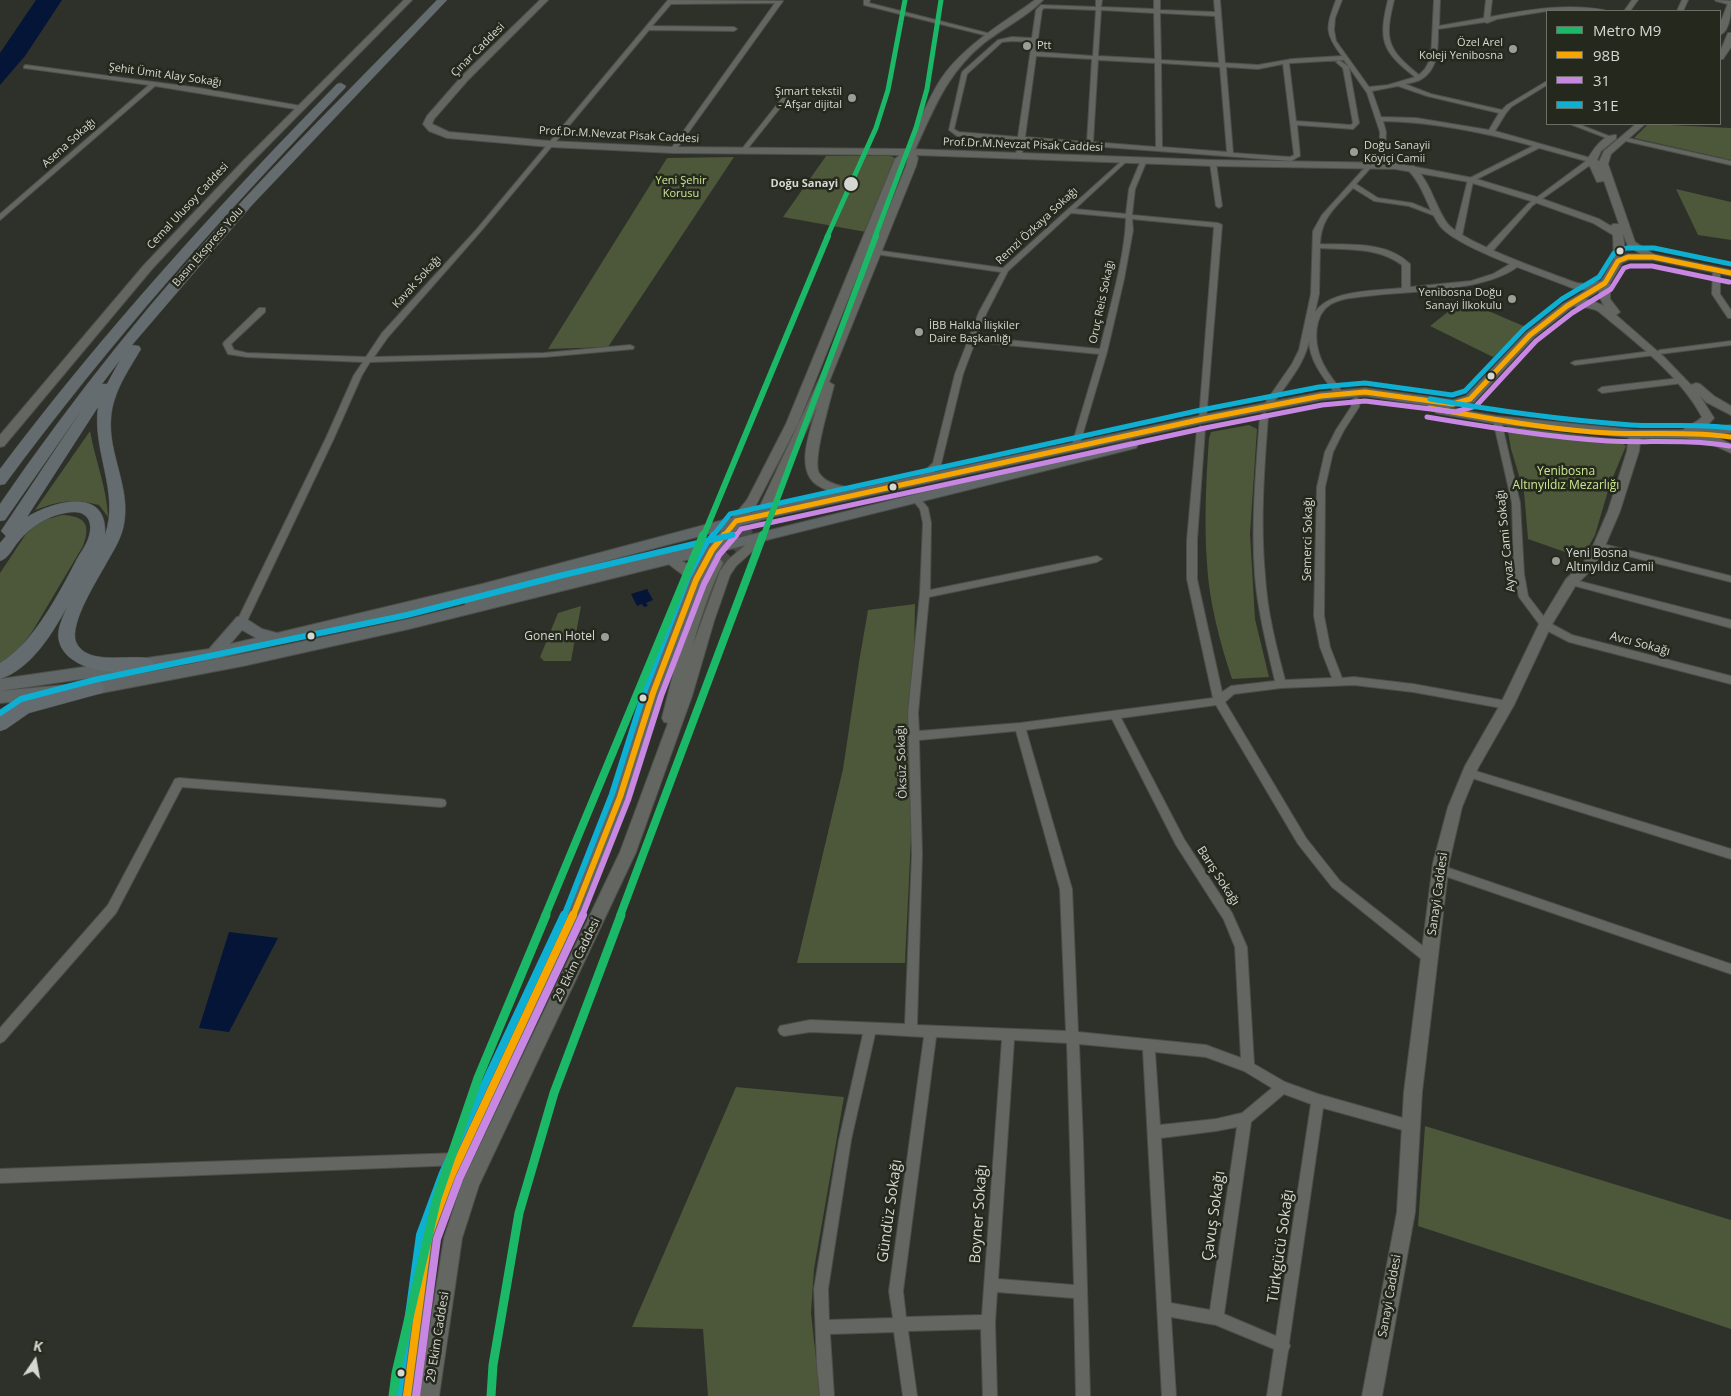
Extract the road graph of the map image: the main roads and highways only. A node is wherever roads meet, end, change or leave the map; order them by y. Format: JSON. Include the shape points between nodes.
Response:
{"nodes":[{"id":1,"x":408,"y":0,"type":"edge"},
{"id":2,"x":426,"y":0,"type":"edge"},
{"id":3,"x":442,"y":0,"type":"edge"},
{"id":4,"x":544,"y":0,"type":"edge"},
{"id":5,"x":1731,"y":4,"type":"edge"},
{"id":6,"x":1721,"y":30,"type":"edge"},
{"id":7,"x":1731,"y":34,"type":"edge"},
{"id":8,"x":1728,"y":50,"type":"edge"},
{"id":9,"x":364,"y":63,"type":"dead end"},
{"id":10,"x":352,"y":75,"type":"dead end"},
{"id":11,"x":430,"y":118,"type":"joint"},
{"id":12,"x":1628,"y":125,"type":"edge"},
{"id":13,"x":1640,"y":125,"type":"edge"},
{"id":14,"x":910,"y":152,"type":"junction"},
{"id":15,"x":1618,"y":234,"type":"junction"},
{"id":16,"x":1653,"y":257,"type":"junction"},
{"id":17,"x":1618,"y":262,"type":"junction"},
{"id":18,"x":1731,"y":273,"type":"edge"},
{"id":19,"x":1605,"y":283,"type":"junction"},
{"id":20,"x":167,"y":295,"type":"junction"},
{"id":21,"x":1571,"y":303,"type":"junction"},
{"id":22,"x":136,"y":346,"type":"junction"},
{"id":23,"x":1656,"y":352,"type":"junction"},
{"id":24,"x":828,"y":371,"type":"junction"},
{"id":25,"x":78,"y":376,"type":"junction"},
{"id":26,"x":1479,"y":391,"type":"junction"},
{"id":27,"x":1710,"y":399,"type":"junction"},
{"id":28,"x":1265,"y":411,"type":"junction"},
{"id":29,"x":1731,"y":411,"type":"edge"},
{"id":30,"x":1497,"y":420,"type":"junction"},
{"id":31,"x":1731,"y":421,"type":"edge"},
{"id":32,"x":1202,"y":424,"type":"junction"},
{"id":33,"x":1731,"y":429,"type":"edge"},
{"id":34,"x":1635,"y":434,"type":"junction"},
{"id":35,"x":1684,"y":434,"type":"junction"},
{"id":36,"x":1731,"y":437,"type":"edge"},
{"id":37,"x":0,"y":443,"type":"edge"},
{"id":38,"x":1731,"y":448,"type":"edge"},
{"id":39,"x":0,"y":465,"type":"edge"},
{"id":40,"x":0,"y":480,"type":"edge"},
{"id":41,"x":858,"y":494,"type":"junction"},
{"id":42,"x":766,"y":506,"type":"tunnel mouth"},
{"id":43,"x":0,"y":516,"type":"edge"},
{"id":44,"x":736,"y":521,"type":"junction"},
{"id":45,"x":761,"y":538,"type":"junction"},
{"id":46,"x":0,"y":545,"type":"edge"},
{"id":47,"x":710,"y":552,"type":"junction"},
{"id":48,"x":0,"y":555,"type":"edge"},
{"id":49,"x":670,"y":560,"type":"junction"},
{"id":50,"x":696,"y":580,"type":"junction"},
{"id":51,"x":428,"y":620,"type":"junction"},
{"id":52,"x":282,"y":639,"type":"junction"},
{"id":53,"x":213,"y":654,"type":"junction"},
{"id":54,"x":145,"y":664,"type":"junction"},
{"id":55,"x":0,"y":672,"type":"edge"},
{"id":56,"x":0,"y":685,"type":"edge"},
{"id":57,"x":96,"y":688,"type":"junction"},
{"id":58,"x":0,"y":698,"type":"edge"},
{"id":59,"x":0,"y":724,"type":"edge"},
{"id":60,"x":657,"y":775,"type":"junction"},
{"id":61,"x":407,"y":1396,"type":"edge"},
{"id":62,"x":429,"y":1396,"type":"edge"},
{"id":63,"x":1372,"y":1396,"type":"edge"}],
"edges":[{"from":1,"to":37,"type":"main road","name":"Cemal Ulusoy Caddesi","via":[[148,267]]},
{"from":2,"to":9,"type":"highway"},
{"from":3,"to":20,"type":"highway","name":"Basın Ekspress Yolu","via":[[276,172]]},
{"from":4,"to":11,"type":"main road","name":"Çınar Caddesi","via":[[465,78]]},
{"from":5,"to":6,"type":"main road"},
{"from":7,"to":8,"type":"main road"},
{"from":10,"to":25,"type":"highway","name":"Basın Ekspress Yolu","via":[[193,240]]},
{"from":11,"to":14,"type":"main road","name":"Prof.Dr.M.Nevzat Pisak Caddesi","via":[[427,124],[447,135],[550,144],[673,150]]},
{"from":12,"to":15,"type":"main road","via":[[1597,150],[1592,160],[1610,203]]},
{"from":13,"to":16,"type":"main road","via":[[1607,153],[1602,164],[1631,244]]},
{"from":14,"to":15,"type":"main road","name":"Prof.Dr.M.Nevzat Pisak Caddesi","via":[[1411,168],[1470,180],[1537,200],[1596,221]]},
{"from":14,"to":24,"type":"main road","via":[[914,158]]},
{"from":14,"to":44,"type":"main road","name":"29 Ekim Caddesi","via":[[900,158],[792,424],[752,502]]},
{"from":15,"to":17,"type":"main road"},
{"from":16,"to":17,"type":"main road","via":[[1628,257]]},
{"from":16,"to":18,"type":"main road"},
{"from":17,"to":19,"type":"main road"},
{"from":19,"to":21,"type":"main road"},
{"from":19,"to":23,"type":"main road","via":[[1602,293],[1610,308]]},
{"from":20,"to":22,"type":"highway","via":[[158,315]]},
{"from":20,"to":43,"type":"highway","name":"Basın Ekspress Yolu","via":[[88,391]]},
{"from":21,"to":23,"type":"main road","via":[[1596,305]]},
{"from":21,"to":26,"type":"main road","via":[[1530,335]]},
{"from":22,"to":46,"type":"highway","via":[[113,374]]},
{"from":22,"to":54,"type":"highway","via":[[110,390],[104,412],[105,442],[117,500],[116,525],[104,555],[71,616],[66,640],[79,656],[93,662]]},
{"from":23,"to":27,"type":"main road"},
{"from":23,"to":35,"type":"main road","via":[[1701,402],[1708,418]]},
{"from":24,"to":41,"type":"main road","via":[[829,384],[810,468],[822,482]]},
{"from":24,"to":42,"type":"main road"},
{"from":25,"to":39,"type":"highway","via":[[54,397]]},
{"from":25,"to":40,"type":"highway","name":"Basın Ekspress Yolu"},
{"from":26,"to":28,"type":"main road","via":[[1470,399],[1453,404],[1365,392],[1340,394]]},
{"from":26,"to":30,"type":"main road","via":[[1487,413]]},
{"from":27,"to":29,"type":"main road"},
{"from":27,"to":31,"type":"main road"},
{"from":28,"to":30,"type":"main road","via":[[1356,400],[1385,400]]},
{"from":28,"to":32,"type":"main road"},
{"from":30,"to":34,"type":"main road"},
{"from":32,"to":41,"type":"main road"},
{"from":32,"to":45,"type":"main road"},
{"from":33,"to":35,"type":"main road"},
{"from":34,"to":35,"type":"main road"},
{"from":34,"to":63,"type":"main road","name":"Sanayi Caddesi","via":[[1633,451],[1599,546],[1588,565],[1571,582],[1545,625],[1454,807],[1440,870],[1429,958],[1410,1126],[1406,1212]]},
{"from":35,"to":36,"type":"main road"},
{"from":35,"to":38,"type":"main road","via":[[1710,438]]},
{"from":41,"to":44,"type":"main road"},
{"from":44,"to":47,"type":"main road","name":"29 Ekim Caddesi"},
{"from":44,"to":52,"type":"main road","via":[[482,590]]},
{"from":45,"to":47,"type":"main road"},
{"from":45,"to":60,"type":"main road","name":"29 Ekim Caddesi","via":[[724,574]]},
{"from":47,"to":49,"type":"main road"},
{"from":47,"to":50,"type":"main road","name":"29 Ekim Caddesi"},
{"from":47,"to":51,"type":"main road","via":[[527,588]]},
{"from":47,"to":60,"type":"main road","via":[[707,582],[686,650]]},
{"from":48,"to":55,"type":"highway","via":[[20,529],[51,510],[82,507],[92,510],[97,517],[97,536],[51,619],[26,654]]},
{"from":49,"to":50,"type":"main road","via":[[687,569]]},
{"from":49,"to":51,"type":"main road"},
{"from":50,"to":61,"type":"main road","name":"29 Ekim Caddesi","via":[[653,693],[618,803],[572,917],[459,1158],[428,1237]]},
{"from":51,"to":57,"type":"main road"},
{"from":52,"to":53,"type":"main road"},
{"from":52,"to":53,"type":"main road","via":[[260,635],[242,621]]},
{"from":53,"to":54,"type":"main road"},
{"from":54,"to":56,"type":"main road"},
{"from":57,"to":58,"type":"main road"},
{"from":57,"to":59,"type":"highway","via":[[24,707]]},
{"from":60,"to":62,"type":"main road","name":"29 Ekim Caddesi","via":[[628,852],[471,1183],[453,1238]]}]}
